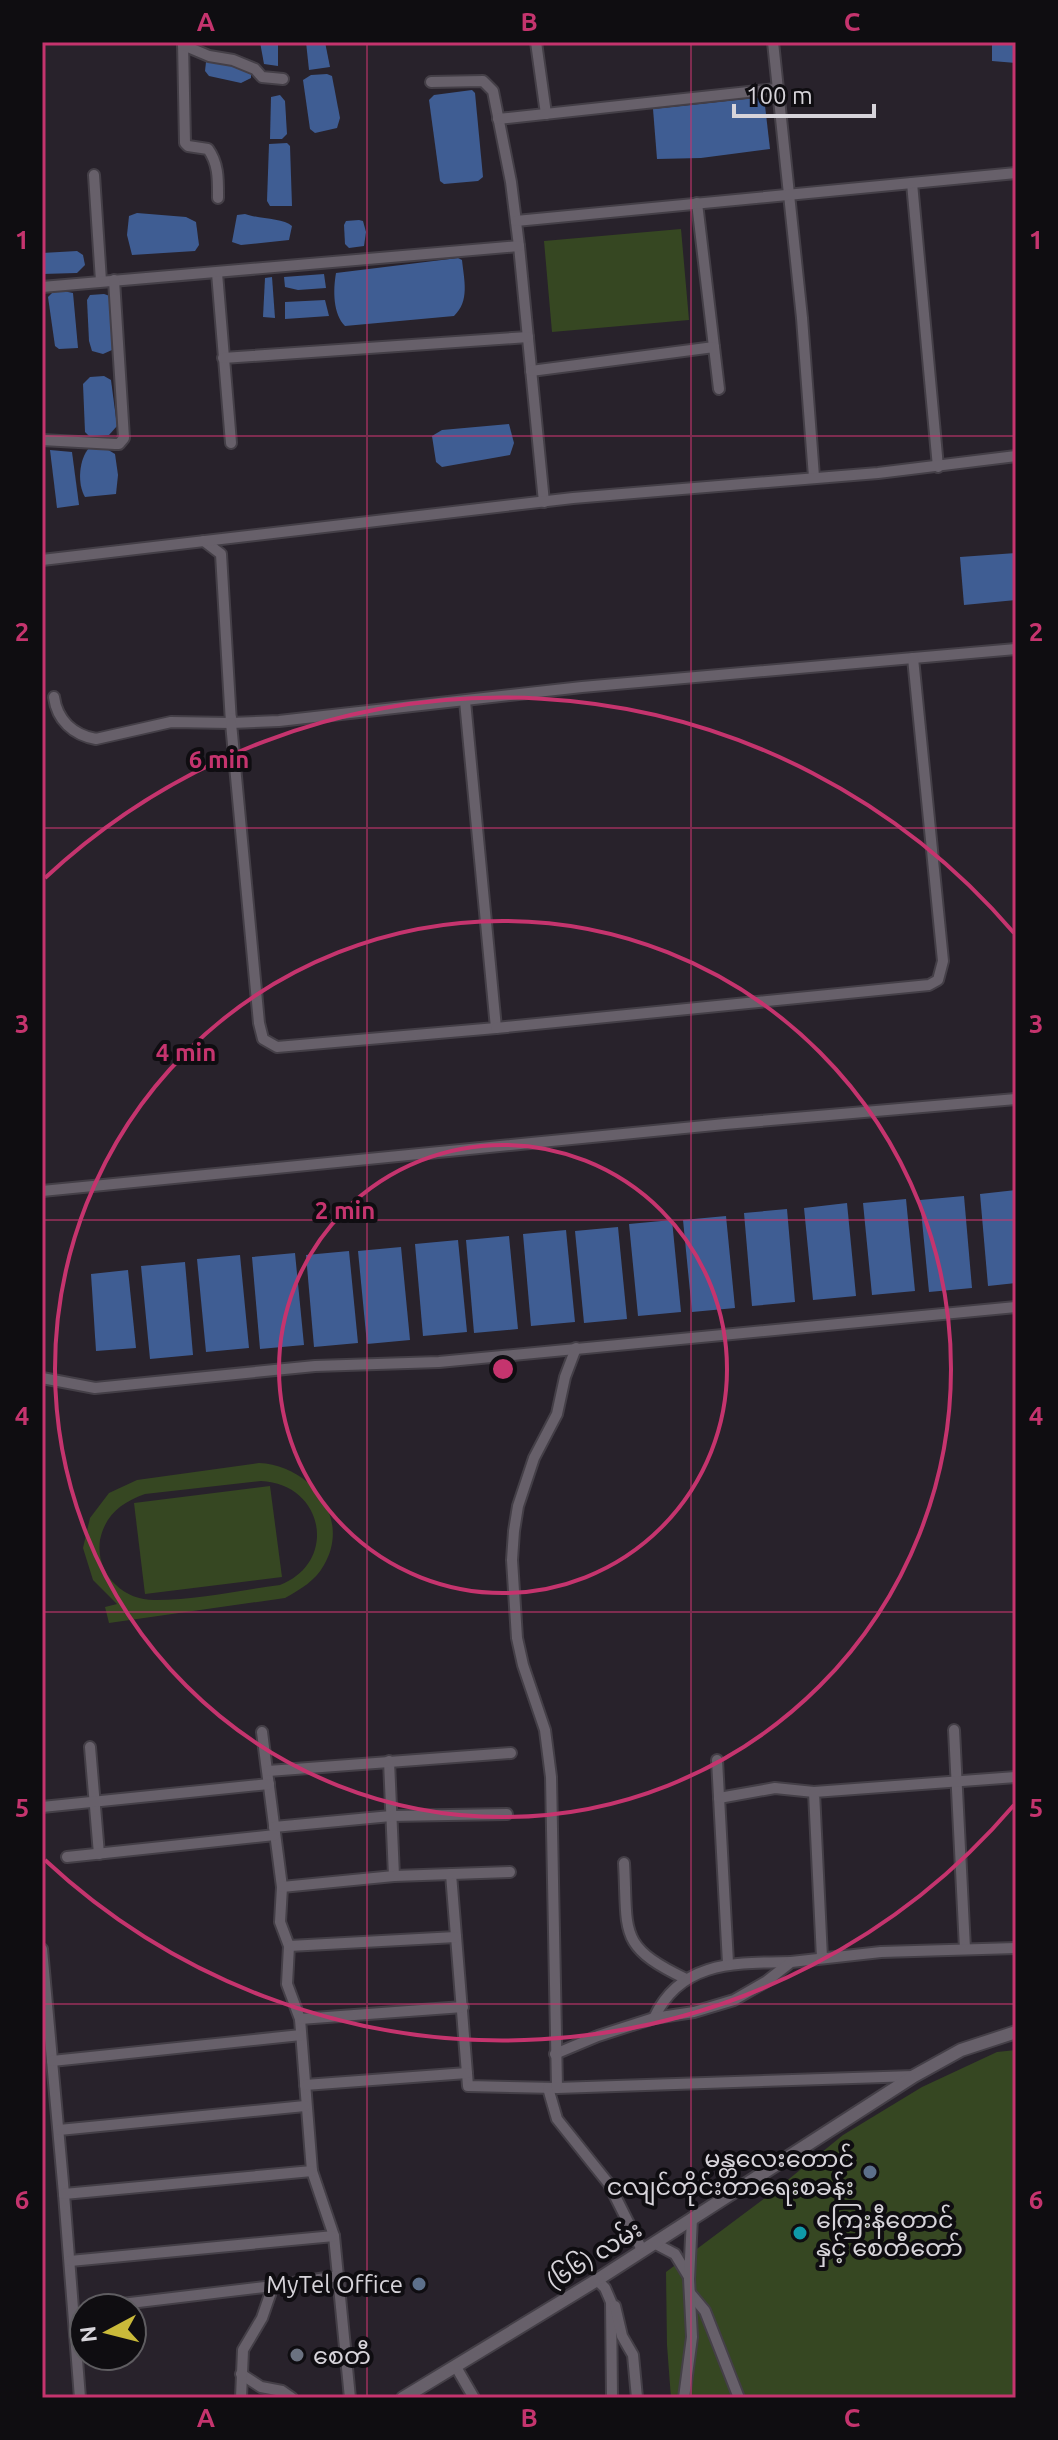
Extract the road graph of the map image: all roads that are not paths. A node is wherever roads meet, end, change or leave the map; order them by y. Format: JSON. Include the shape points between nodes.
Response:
{"nodes":[{"id":1,"x":536,"y":42,"type":"edge"},
{"id":2,"x":773,"y":42,"type":"edge"},
{"id":3,"x":183,"y":44,"type":"edge"},
{"id":4,"x":283,"y":79,"type":"dead end"},
{"id":5,"x":431,"y":82,"type":"dead end"},
{"id":6,"x":776,"y":89,"type":"junction"},
{"id":7,"x":546,"y":114,"type":"junction"},
{"id":8,"x":498,"y":119,"type":"junction"},
{"id":9,"x":1016,"y":173,"type":"edge"},
{"id":10,"x":94,"y":175,"type":"dead end"},
{"id":11,"x":912,"y":183,"type":"junction"},
{"id":12,"x":789,"y":193,"type":"junction"},
{"id":13,"x":218,"y":198,"type":"dead end"},
{"id":14,"x":697,"y":203,"type":"junction"},
{"id":15,"x":516,"y":221,"type":"junction"},
{"id":16,"x":519,"y":246,"type":"junction"},
{"id":17,"x":217,"y":273,"type":"junction"},
{"id":18,"x":114,"y":280,"type":"junction"},
{"id":19,"x":101,"y":281,"type":"junction"},
{"id":20,"x":42,"y":287,"type":"edge"},
{"id":21,"x":528,"y":337,"type":"junction"},
{"id":22,"x":714,"y":347,"type":"junction"},
{"id":23,"x":223,"y":358,"type":"junction"},
{"id":24,"x":531,"y":371,"type":"junction"},
{"id":25,"x":719,"y":389,"type":"dead end"},
{"id":26,"x":42,"y":440,"type":"edge"},
{"id":27,"x":231,"y":443,"type":"dead end"},
{"id":28,"x":1016,"y":456,"type":"edge"},
{"id":29,"x":938,"y":467,"type":"junction"},
{"id":30,"x":814,"y":477,"type":"junction"},
{"id":31,"x":544,"y":502,"type":"junction"},
{"id":32,"x":204,"y":541,"type":"junction"},
{"id":33,"x":42,"y":560,"type":"edge"},
{"id":34,"x":1016,"y":649,"type":"edge"},
{"id":35,"x":913,"y":658,"type":"junction"},
{"id":36,"x":54,"y":697,"type":"dead end"},
{"id":37,"x":465,"y":701,"type":"junction"},
{"id":38,"x":231,"y":723,"type":"junction"},
{"id":39,"x":496,"y":1028,"type":"junction"},
{"id":40,"x":1016,"y":1099,"type":"edge"},
{"id":41,"x":42,"y":1191,"type":"edge"},
{"id":42,"x":1016,"y":1307,"type":"edge"},
{"id":43,"x":576,"y":1348,"type":"junction"},
{"id":44,"x":42,"y":1378,"type":"edge"},
{"id":45,"x":954,"y":1730,"type":"dead end"},
{"id":46,"x":262,"y":1732,"type":"dead end"},
{"id":47,"x":90,"y":1747,"type":"dead end"},
{"id":48,"x":511,"y":1753,"type":"dead end"},
{"id":49,"x":717,"y":1760,"type":"dead end"},
{"id":50,"x":389,"y":1761,"type":"junction"},
{"id":51,"x":268,"y":1771,"type":"junction"},
{"id":52,"x":1016,"y":1777,"type":"edge"},
{"id":53,"x":957,"y":1783,"type":"junction"},
{"id":54,"x":269,"y":1784,"type":"junction"},
{"id":55,"x":814,"y":1792,"type":"junction"},
{"id":56,"x":719,"y":1798,"type":"junction"},
{"id":57,"x":93,"y":1801,"type":"junction"},
{"id":58,"x":42,"y":1807,"type":"edge"},
{"id":59,"x":507,"y":1814,"type":"dead end"},
{"id":60,"x":391,"y":1816,"type":"junction"},
{"id":61,"x":274,"y":1831,"type":"junction"},
{"id":62,"x":99,"y":1854,"type":"junction"},
{"id":63,"x":67,"y":1857,"type":"dead end"},
{"id":64,"x":624,"y":1863,"type":"dead end"},
{"id":65,"x":510,"y":1872,"type":"dead end"},
{"id":66,"x":451,"y":1874,"type":"junction"},
{"id":67,"x":394,"y":1876,"type":"junction"},
{"id":68,"x":282,"y":1887,"type":"junction"},
{"id":69,"x":456,"y":1937,"type":"junction"},
{"id":70,"x":289,"y":1946,"type":"junction"},
{"id":71,"x":1016,"y":1948,"type":"edge"},
{"id":72,"x":42,"y":1949,"type":"edge"},
{"id":73,"x":965,"y":1949,"type":"junction"},
{"id":74,"x":822,"y":1958,"type":"junction"},
{"id":75,"x":791,"y":1962,"type":"junction"},
{"id":76,"x":728,"y":1963,"type":"junction"},
{"id":77,"x":686,"y":1979,"type":"junction"},
{"id":78,"x":463,"y":2007,"type":"junction"},
{"id":79,"x":654,"y":2018,"type":"junction"},
{"id":80,"x":300,"y":2019,"type":"junction"},
{"id":81,"x":1016,"y":2032,"type":"edge"},
{"id":82,"x":301,"y":2035,"type":"junction"},
{"id":83,"x":555,"y":2054,"type":"junction"},
{"id":84,"x":52,"y":2061,"type":"junction"},
{"id":85,"x":467,"y":2073,"type":"junction"},
{"id":86,"x":914,"y":2076,"type":"junction"},
{"id":87,"x":305,"y":2085,"type":"junction"},
{"id":88,"x":553,"y":2088,"type":"junction"},
{"id":89,"x":305,"y":2106,"type":"junction"},
{"id":90,"x":59,"y":2130,"type":"junction"},
{"id":91,"x":312,"y":2171,"type":"junction"},
{"id":92,"x":64,"y":2194,"type":"junction"},
{"id":93,"x":692,"y":2218,"type":"junction"},
{"id":94,"x":334,"y":2236,"type":"junction"},
{"id":95,"x":648,"y":2247,"type":"junction"},
{"id":96,"x":70,"y":2261,"type":"junction"},
{"id":97,"x":339,"y":2276,"type":"junction"},
{"id":98,"x":689,"y":2279,"type":"junction"},
{"id":99,"x":597,"y":2280,"type":"junction"},
{"id":100,"x":273,"y":2286,"type":"junction"},
{"id":101,"x":78,"y":2292,"type":"edge"},
{"id":102,"x":690,"y":2293,"type":"junction"},
{"id":103,"x":148,"y":2301,"type":"edge"},
{"id":104,"x":611,"y":2302,"type":"junction"},
{"id":105,"x":456,"y":2367,"type":"junction"},
{"id":106,"x":81,"y":2372,"type":"edge"},
{"id":107,"x":241,"y":2374,"type":"junction"},
{"id":108,"x":80,"y":2398,"type":"edge"},
{"id":109,"x":241,"y":2398,"type":"edge"},
{"id":110,"x":292,"y":2398,"type":"edge"},
{"id":111,"x":350,"y":2398,"type":"edge"},
{"id":112,"x":403,"y":2398,"type":"edge"},
{"id":113,"x":474,"y":2398,"type":"edge"},
{"id":114,"x":612,"y":2398,"type":"edge"},
{"id":115,"x":637,"y":2398,"type":"edge"},
{"id":116,"x":684,"y":2398,"type":"edge"},
{"id":117,"x":739,"y":2398,"type":"edge"}],
"edges":[{"from":1,"to":7,"type":"street"},
{"from":2,"to":6,"type":"street"},
{"from":3,"to":4,"type":"street","via":[[255,69],[262,77]]},
{"from":3,"to":13,"type":"street","via":[[185,143],[213,155]]},
{"from":5,"to":8,"type":"street","via":[[483,81],[493,91]]},
{"from":6,"to":7,"type":"street"},
{"from":6,"to":12,"type":"street"},
{"from":7,"to":8,"type":"street"},
{"from":8,"to":15,"type":"street"},
{"from":9,"to":11,"type":"street"},
{"from":10,"to":19,"type":"street"},
{"from":11,"to":12,"type":"street"},
{"from":11,"to":29,"type":"street"},
{"from":12,"to":14,"type":"street"},
{"from":12,"to":30,"type":"street"},
{"from":14,"to":15,"type":"street"},
{"from":14,"to":22,"type":"street"},
{"from":15,"to":16,"type":"street"},
{"from":16,"to":17,"type":"street"},
{"from":16,"to":21,"type":"street"},
{"from":17,"to":18,"type":"street"},
{"from":17,"to":23,"type":"street"},
{"from":18,"to":19,"type":"street"},
{"from":18,"to":26,"type":"street","via":[[124,438],[119,444]]},
{"from":19,"to":20,"type":"street"},
{"from":21,"to":23,"type":"street"},
{"from":21,"to":24,"type":"street"},
{"from":22,"to":24,"type":"street"},
{"from":22,"to":25,"type":"street"},
{"from":23,"to":27,"type":"street"},
{"from":24,"to":31,"type":"street"},
{"from":28,"to":29,"type":"street"},
{"from":29,"to":30,"type":"street"},
{"from":30,"to":31,"type":"street"},
{"from":31,"to":32,"type":"street"},
{"from":32,"to":33,"type":"street"},
{"from":32,"to":38,"type":"street","via":[[221,554]]},
{"from":34,"to":35,"type":"street"},
{"from":35,"to":37,"type":"street"},
{"from":35,"to":39,"type":"street","via":[[943,961],[938,980]]},
{"from":36,"to":38,"type":"street","via":[[65,723],[96,739],[171,722]]},
{"from":37,"to":38,"type":"street"},
{"from":37,"to":39,"type":"street"},
{"from":38,"to":39,"type":"street","via":[[263,1039],[277,1047]]},
{"from":40,"to":41,"type":"street"},
{"from":42,"to":43,"type":"street"},
{"from":43,"to":44,"type":"street","via":[[95,1388]]},
{"from":43,"to":83,"type":"street","via":[[557,1414],[534,1458],[518,1506],[512,1560],[517,1638],[545,1730],[551,1777]]},
{"from":45,"to":53,"type":"street"},
{"from":46,"to":51,"type":"street"},
{"from":47,"to":57,"type":"street"},
{"from":48,"to":50,"type":"street"},
{"from":49,"to":56,"type":"street"},
{"from":50,"to":51,"type":"street"},
{"from":50,"to":60,"type":"street"},
{"from":51,"to":54,"type":"street"},
{"from":52,"to":53,"type":"street"},
{"from":53,"to":55,"type":"street"},
{"from":53,"to":73,"type":"street"},
{"from":54,"to":57,"type":"street"},
{"from":54,"to":61,"type":"street"},
{"from":55,"to":56,"type":"street","via":[[775,1788]]},
{"from":55,"to":74,"type":"street"},
{"from":56,"to":76,"type":"street"},
{"from":57,"to":58,"type":"street"},
{"from":57,"to":62,"type":"street"},
{"from":59,"to":60,"type":"street"},
{"from":60,"to":61,"type":"street"},
{"from":60,"to":67,"type":"street"},
{"from":61,"to":62,"type":"street"},
{"from":61,"to":68,"type":"street"},
{"from":62,"to":63,"type":"street"},
{"from":64,"to":77,"type":"street","via":[[627,1930],[638,1952]]},
{"from":65,"to":66,"type":"street"},
{"from":66,"to":67,"type":"street"},
{"from":66,"to":69,"type":"street"},
{"from":67,"to":68,"type":"street"},
{"from":68,"to":70,"type":"street","via":[[280,1922]]},
{"from":69,"to":70,"type":"street"},
{"from":69,"to":78,"type":"street"},
{"from":70,"to":80,"type":"street","via":[[287,1984]]},
{"from":71,"to":73,"type":"street"},
{"from":72,"to":84,"type":"street"},
{"from":73,"to":74,"type":"street"},
{"from":74,"to":75,"type":"street"},
{"from":75,"to":76,"type":"street"},
{"from":75,"to":79,"type":"street","via":[[734,2000]]},
{"from":76,"to":77,"type":"street"},
{"from":77,"to":79,"type":"street"},
{"from":78,"to":80,"type":"street"},
{"from":78,"to":85,"type":"street"},
{"from":79,"to":83,"type":"street"},
{"from":80,"to":82,"type":"street"},
{"from":81,"to":86,"type":"street","name":"(၆၆) လမ်း","via":[[961,2050]]},
{"from":82,"to":84,"type":"street"},
{"from":82,"to":87,"type":"street"},
{"from":83,"to":88,"type":"street"},
{"from":84,"to":90,"type":"street"},
{"from":85,"to":87,"type":"street"},
{"from":85,"to":88,"type":"street","via":[[468,2086]]},
{"from":86,"to":88,"type":"street"},
{"from":86,"to":93,"type":"street","name":"(၆၆) လမ်း"},
{"from":87,"to":89,"type":"street"},
{"from":88,"to":95,"type":"street","via":[[557,2119],[609,2184]]},
{"from":89,"to":90,"type":"street"},
{"from":89,"to":91,"type":"street"},
{"from":90,"to":92,"type":"street"},
{"from":91,"to":92,"type":"street"},
{"from":91,"to":94,"type":"street"},
{"from":92,"to":96,"type":"street"},
{"from":93,"to":95,"type":"street","name":"(၆၆) လမ်း"},
{"from":93,"to":98,"type":"street"},
{"from":94,"to":96,"type":"street"},
{"from":94,"to":97,"type":"street"},
{"from":95,"to":98,"type":"street","via":[[675,2254]]},
{"from":95,"to":99,"type":"street","name":"(၆၆) လမ်း"},
{"from":96,"to":101,"type":"street"},
{"from":97,"to":100,"type":"street"},
{"from":97,"to":111,"type":"street"},
{"from":98,"to":102,"type":"street"},
{"from":99,"to":104,"type":"street"},
{"from":99,"to":105,"type":"street","name":"(၆၆) လမ်း"},
{"from":100,"to":103,"type":"street"},
{"from":100,"to":107,"type":"street","via":[[243,2350]]},
{"from":102,"to":116,"type":"street","via":[[692,2337]]},
{"from":102,"to":117,"type":"street","via":[[705,2311]]},
{"from":104,"to":114,"type":"street"},
{"from":104,"to":115,"type":"street","via":[[633,2355]]},
{"from":105,"to":112,"type":"street","name":"(၆၆) လမ်း"},
{"from":105,"to":113,"type":"street"},
{"from":106,"to":108,"type":"street"},
{"from":107,"to":109,"type":"street"},
{"from":107,"to":110,"type":"street"}]}
